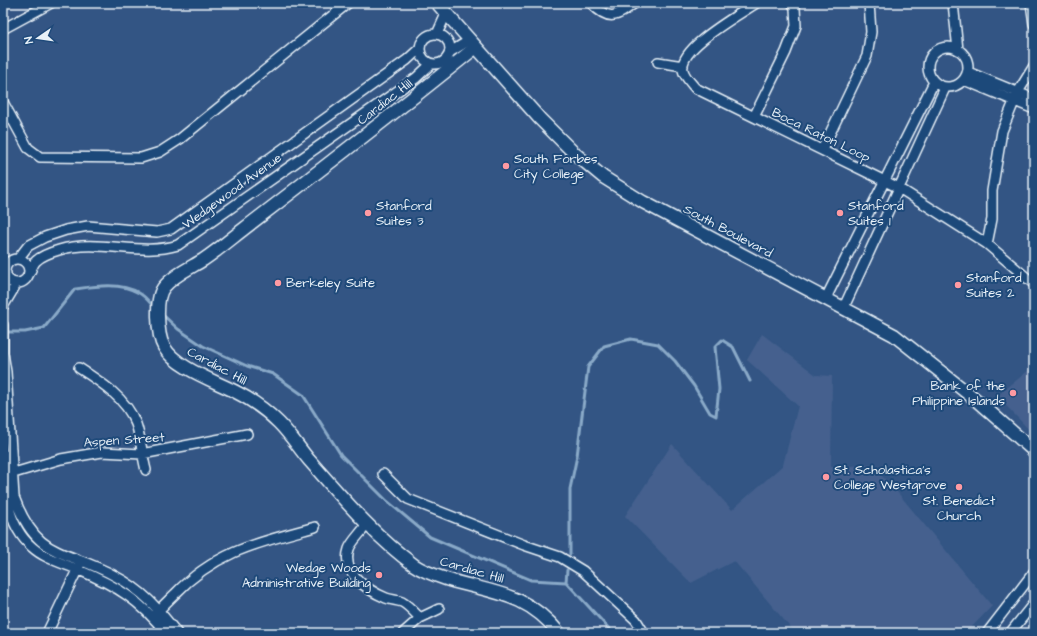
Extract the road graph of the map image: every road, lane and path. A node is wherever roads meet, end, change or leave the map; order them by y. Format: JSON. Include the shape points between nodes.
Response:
{"nodes":[{"id":1,"x":51,"y":3,"type":"edge"},
{"id":2,"x":348,"y":3,"type":"edge"},
{"id":3,"x":437,"y":3,"type":"edge"},
{"id":4,"x":591,"y":3,"type":"edge"},
{"id":5,"x":635,"y":3,"type":"edge"},
{"id":6,"x":756,"y":3,"type":"edge"},
{"id":7,"x":792,"y":3,"type":"edge"},
{"id":8,"x":869,"y":3,"type":"edge"},
{"id":9,"x":953,"y":3,"type":"edge"},
{"id":10,"x":1031,"y":3,"type":"edge"},
{"id":11,"x":446,"y":14,"type":"junction"},
{"id":12,"x":1034,"y":24,"type":"edge"},
{"id":13,"x":3,"y":29,"type":"edge"},
{"id":14,"x":437,"y":34,"type":"junction"},
{"id":15,"x":473,"y":44,"type":"junction"},
{"id":16,"x":419,"y":49,"type":"junction"},
{"id":17,"x":958,"y":50,"type":"junction"},
{"id":18,"x":450,"y":52,"type":"junction"},
{"id":19,"x":658,"y":62,"type":"dead end"},
{"id":20,"x":431,"y":64,"type":"junction"},
{"id":21,"x":683,"y":66,"type":"junction"},
{"id":22,"x":1034,"y":66,"type":"edge"},
{"id":23,"x":966,"y":76,"type":"junction"},
{"id":24,"x":934,"y":82,"type":"junction"},
{"id":25,"x":945,"y":88,"type":"junction"},
{"id":26,"x":1016,"y":96,"type":"junction"},
{"id":27,"x":1034,"y":99,"type":"edge"},
{"id":28,"x":3,"y":102,"type":"edge"},
{"id":29,"x":1034,"y":108,"type":"edge"},
{"id":30,"x":754,"y":117,"type":"junction"},
{"id":31,"x":822,"y":150,"type":"junction"},
{"id":32,"x":885,"y":180,"type":"junction"},
{"id":33,"x":899,"y":188,"type":"junction"},
{"id":34,"x":987,"y":244,"type":"junction"},
{"id":35,"x":18,"y":259,"type":"junction"},
{"id":36,"x":6,"y":273,"type":"junction"},
{"id":37,"x":29,"y":274,"type":"junction"},
{"id":38,"x":17,"y":283,"type":"junction"},
{"id":39,"x":1034,"y":284,"type":"edge"},
{"id":40,"x":826,"y":298,"type":"junction"},
{"id":41,"x":3,"y":301,"type":"edge"},
{"id":42,"x":3,"y":306,"type":"edge"},
{"id":43,"x":844,"y":307,"type":"junction"},
{"id":44,"x":3,"y":325,"type":"edge"},
{"id":45,"x":3,"y":351,"type":"edge"},
{"id":46,"x":79,"y":368,"type":"dead end"},
{"id":47,"x":247,"y":434,"type":"dead end"},
{"id":48,"x":1034,"y":451,"type":"edge"},
{"id":49,"x":3,"y":454,"type":"edge"},
{"id":50,"x":142,"y":454,"type":"junction"},
{"id":51,"x":146,"y":470,"type":"dead end"},
{"id":52,"x":383,"y":474,"type":"dead end"},
{"id":53,"x":8,"y":475,"type":"junction"},
{"id":54,"x":367,"y":524,"type":"junction"},
{"id":55,"x":315,"y":527,"type":"dead end"},
{"id":56,"x":79,"y":565,"type":"junction"},
{"id":57,"x":1034,"y":572,"type":"edge"},
{"id":58,"x":1034,"y":603,"type":"edge"},
{"id":59,"x":439,"y":609,"type":"dead end"},
{"id":60,"x":156,"y":614,"type":"junction"},
{"id":61,"x":420,"y":618,"type":"junction"},
{"id":62,"x":47,"y":633,"type":"edge"},
{"id":63,"x":166,"y":633,"type":"edge"},
{"id":64,"x":177,"y":633,"type":"edge"},
{"id":65,"x":403,"y":633,"type":"edge"},
{"id":66,"x":559,"y":633,"type":"edge"},
{"id":67,"x":644,"y":633,"type":"edge"},
{"id":68,"x":987,"y":633,"type":"edge"},
{"id":69,"x":1010,"y":633,"type":"edge"}],
"edges":[{"from":1,"to":13,"type":"street"},
{"from":2,"to":28,"type":"street","via":[[180,139],[160,152],[141,158],[40,157],[28,148]]},
{"from":3,"to":11,"type":"main road","name":"South Boulevard"},
{"from":4,"to":5,"type":"street","via":[[599,12],[609,16],[618,15]]},
{"from":6,"to":21,"type":"street","via":[[696,44],[683,61]]},
{"from":7,"to":30,"type":"street","via":[[795,8],[796,26]]},
{"from":8,"to":31,"type":"street","via":[[871,32],[867,56]]},
{"from":9,"to":17,"type":"street"},
{"from":10,"to":12,"type":"street"},
{"from":11,"to":14,"type":"street"},
{"from":11,"to":15,"type":"main road","name":"South Boulevard"},
{"from":14,"to":16,"type":"street","name":"Wedgewood Avenue","via":[[423,39]]},
{"from":14,"to":18,"type":"street","via":[[448,42]]},
{"from":15,"to":18,"type":"street","name":"Wedgewood Avenue"},
{"from":15,"to":40,"type":"main road","name":"South Boulevard","via":[[540,119],[603,177],[643,202]]},
{"from":15,"to":54,"type":"main road","name":"Cardiac Hill","via":[[212,254],[173,278],[164,286],[159,298],[158,332],[170,355],[183,365],[262,408],[281,425]]},
{"from":16,"to":20,"type":"street","via":[[424,60]]},
{"from":16,"to":35,"type":"street","name":"Wedgewood Avenue","via":[[171,229],[157,232],[88,226],[66,230],[28,246]]},
{"from":17,"to":23,"type":"street","via":[[967,59]]},
{"from":17,"to":24,"type":"street","via":[[945,47],[934,53],[928,64],[930,77]]},
{"from":18,"to":20,"type":"street","name":"Wedgewood Avenue","via":[[443,62]]},
{"from":19,"to":21,"type":"street"},
{"from":20,"to":37,"type":"street","name":"Wedgewood Avenue","via":[[416,78],[178,245],[157,250],[89,245],[69,247],[36,261]]},
{"from":21,"to":30,"type":"street","name":"Boca Raton Loop","via":[[683,71],[695,88]]},
{"from":22,"to":26,"type":"street"},
{"from":23,"to":25,"type":"street","via":[[959,85]]},
{"from":23,"to":26,"type":"street"},
{"from":24,"to":25,"type":"street"},
{"from":24,"to":32,"type":"street"},
{"from":25,"to":33,"type":"street"},
{"from":26,"to":27,"type":"street"},
{"from":26,"to":29,"type":"street"},
{"from":26,"to":34,"type":"street","via":[[1002,131],[992,191],[992,218]]},
{"from":30,"to":31,"type":"street","name":"Boca Raton Loop"},
{"from":31,"to":32,"type":"street","name":"Boca Raton Loop"},
{"from":32,"to":33,"type":"street","name":"Boca Raton Loop"},
{"from":32,"to":40,"type":"street"},
{"from":33,"to":34,"type":"street","name":"Boca Raton Loop"},
{"from":33,"to":43,"type":"street"},
{"from":34,"to":39,"type":"street","name":"Boca Raton Loop"},
{"from":35,"to":36,"type":"street","name":"Wedgewood Avenue","via":[[7,265]]},
{"from":35,"to":37,"type":"street","via":[[26,263]]},
{"from":36,"to":38,"type":"street","via":[[9,280]]},
{"from":36,"to":41,"type":"street"},
{"from":37,"to":38,"type":"street","name":"Wedgewood Avenue"},
{"from":38,"to":42,"type":"street","name":"Wedgewood Avenue"},
{"from":40,"to":43,"type":"main road","name":"South Boulevard"},
{"from":43,"to":48,"type":"main road","name":"South Boulevard","via":[[912,347]]},
{"from":44,"to":45,"type":"street"},
{"from":45,"to":53,"type":"street","via":[[6,372]]},
{"from":46,"to":50,"type":"street","via":[[106,385],[119,399],[136,424]]},
{"from":47,"to":50,"type":"street","name":"Aspen Street"},
{"from":49,"to":53,"type":"street"},
{"from":50,"to":51,"type":"street"},
{"from":50,"to":53,"type":"street","name":"Aspen Street","via":[[102,452],[61,459]]},
{"from":52,"to":67,"type":"street","via":[[408,499],[560,557],[583,571],[636,620]]},
{"from":53,"to":56,"type":"street","via":[[14,498],[29,528],[53,551]]},
{"from":54,"to":61,"type":"street","via":[[349,546],[346,558],[350,572],[358,581],[386,598],[403,602]]},
{"from":54,"to":66,"type":"main road","name":"Cardiac Hill","via":[[418,568],[439,577],[510,595],[544,616]]},
{"from":55,"to":60,"type":"street","via":[[252,544],[215,560],[190,578]]},
{"from":56,"to":60,"type":"street","via":[[121,580],[146,596]]},
{"from":56,"to":62,"type":"street"},
{"from":57,"to":68,"type":"street"},
{"from":58,"to":69,"type":"street"},
{"from":59,"to":61,"type":"street"},
{"from":60,"to":63,"type":"street"},
{"from":60,"to":64,"type":"street"},
{"from":61,"to":65,"type":"street"}]}
